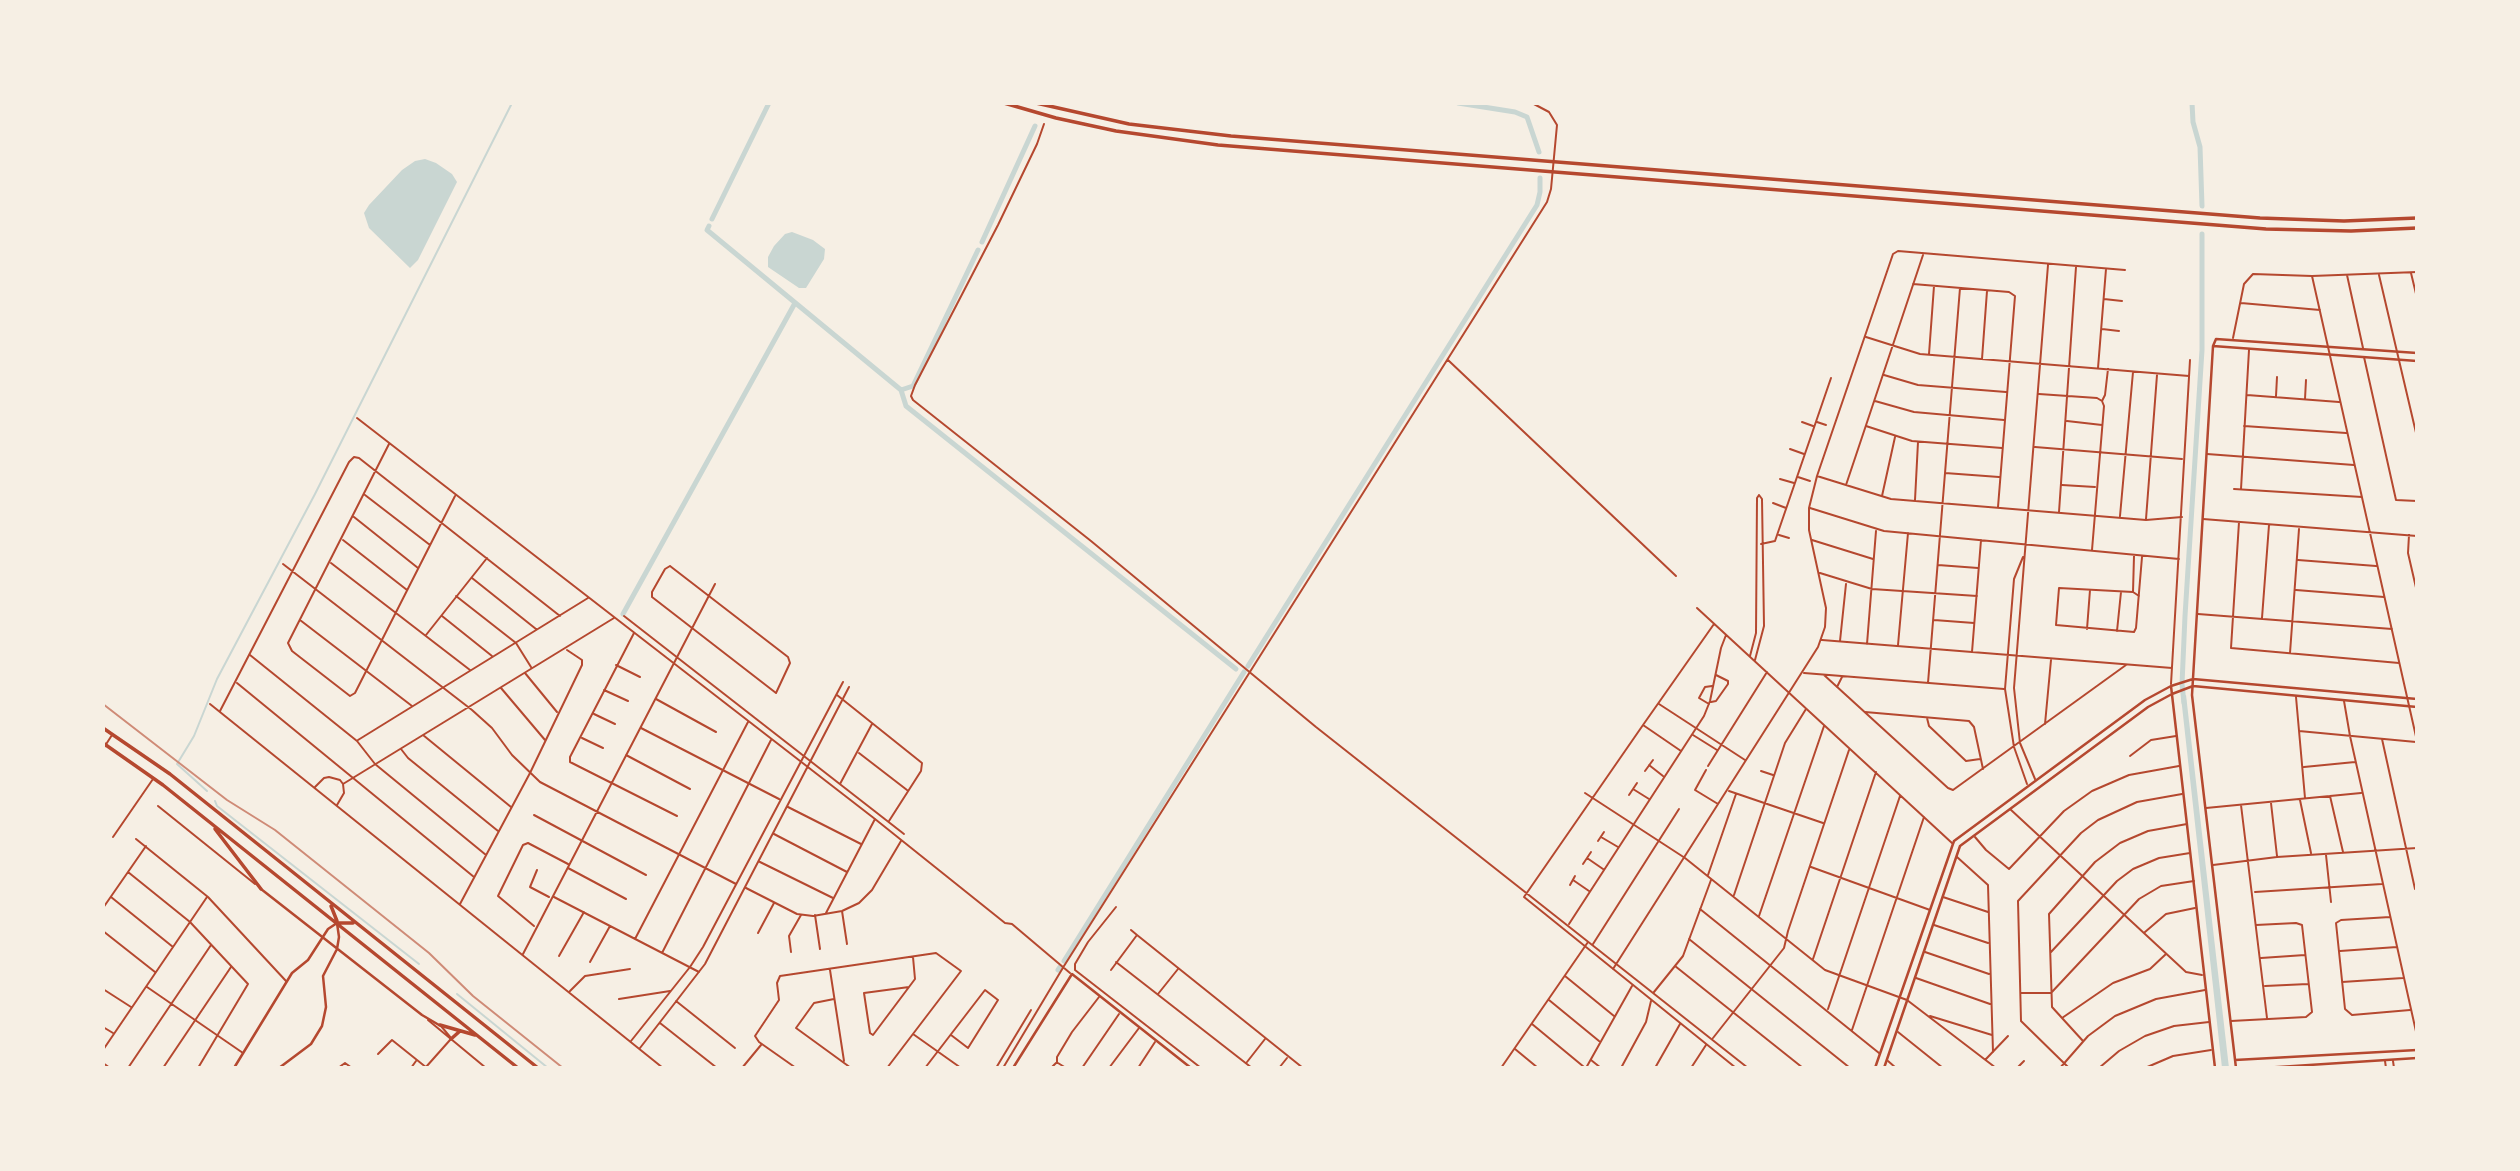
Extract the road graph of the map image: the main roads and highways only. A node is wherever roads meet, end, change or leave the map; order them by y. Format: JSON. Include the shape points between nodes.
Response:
{"nodes":[{"id":1,"x":1004,"y":103,"type":"edge"},
{"id":2,"x":1036,"y":103,"type":"edge"},
{"id":3,"x":2417,"y":218,"type":"edge"},
{"id":4,"x":2417,"y":228,"type":"edge"},
{"id":5,"x":103,"y":728,"type":"edge"},
{"id":6,"x":104,"y":746,"type":"edge"},
{"id":7,"x":211,"y":825,"type":"junction"},
{"id":8,"x":261,"y":889,"type":"road end"},
{"id":9,"x":329,"y":904,"type":"junction"},
{"id":10,"x":337,"y":923,"type":"junction"},
{"id":11,"x":356,"y":924,"type":"junction"},
{"id":12,"x":440,"y":1025,"type":"road end"},
{"id":13,"x":460,"y":1031,"type":"junction"},
{"id":14,"x":480,"y":1037,"type":"junction"},
{"id":15,"x":451,"y":1039,"type":"road end"},
{"id":16,"x":518,"y":1068,"type":"edge"},
{"id":17,"x":538,"y":1068,"type":"edge"}],
"edges":[{"from":1,"to":4,"type":"main road","via":[[1116,131],[1218,145],[2266,229]]},
{"from":2,"to":3,"type":"main road","via":[[1114,121],[1231,136],[2260,218]]},
{"from":5,"to":9,"type":"main road","via":[[170,774]]},
{"from":6,"to":7,"type":"main road","via":[[163,785]]},
{"from":7,"to":8,"type":"main road"},
{"from":7,"to":10,"type":"main road"},
{"from":9,"to":10,"type":"main road"},
{"from":9,"to":11,"type":"main road"},
{"from":10,"to":11,"type":"main road"},
{"from":10,"to":14,"type":"main road"},
{"from":11,"to":17,"type":"main road"},
{"from":12,"to":13,"type":"main road"},
{"from":13,"to":14,"type":"main road"},
{"from":13,"to":15,"type":"main road"},
{"from":14,"to":16,"type":"main road"}]}
